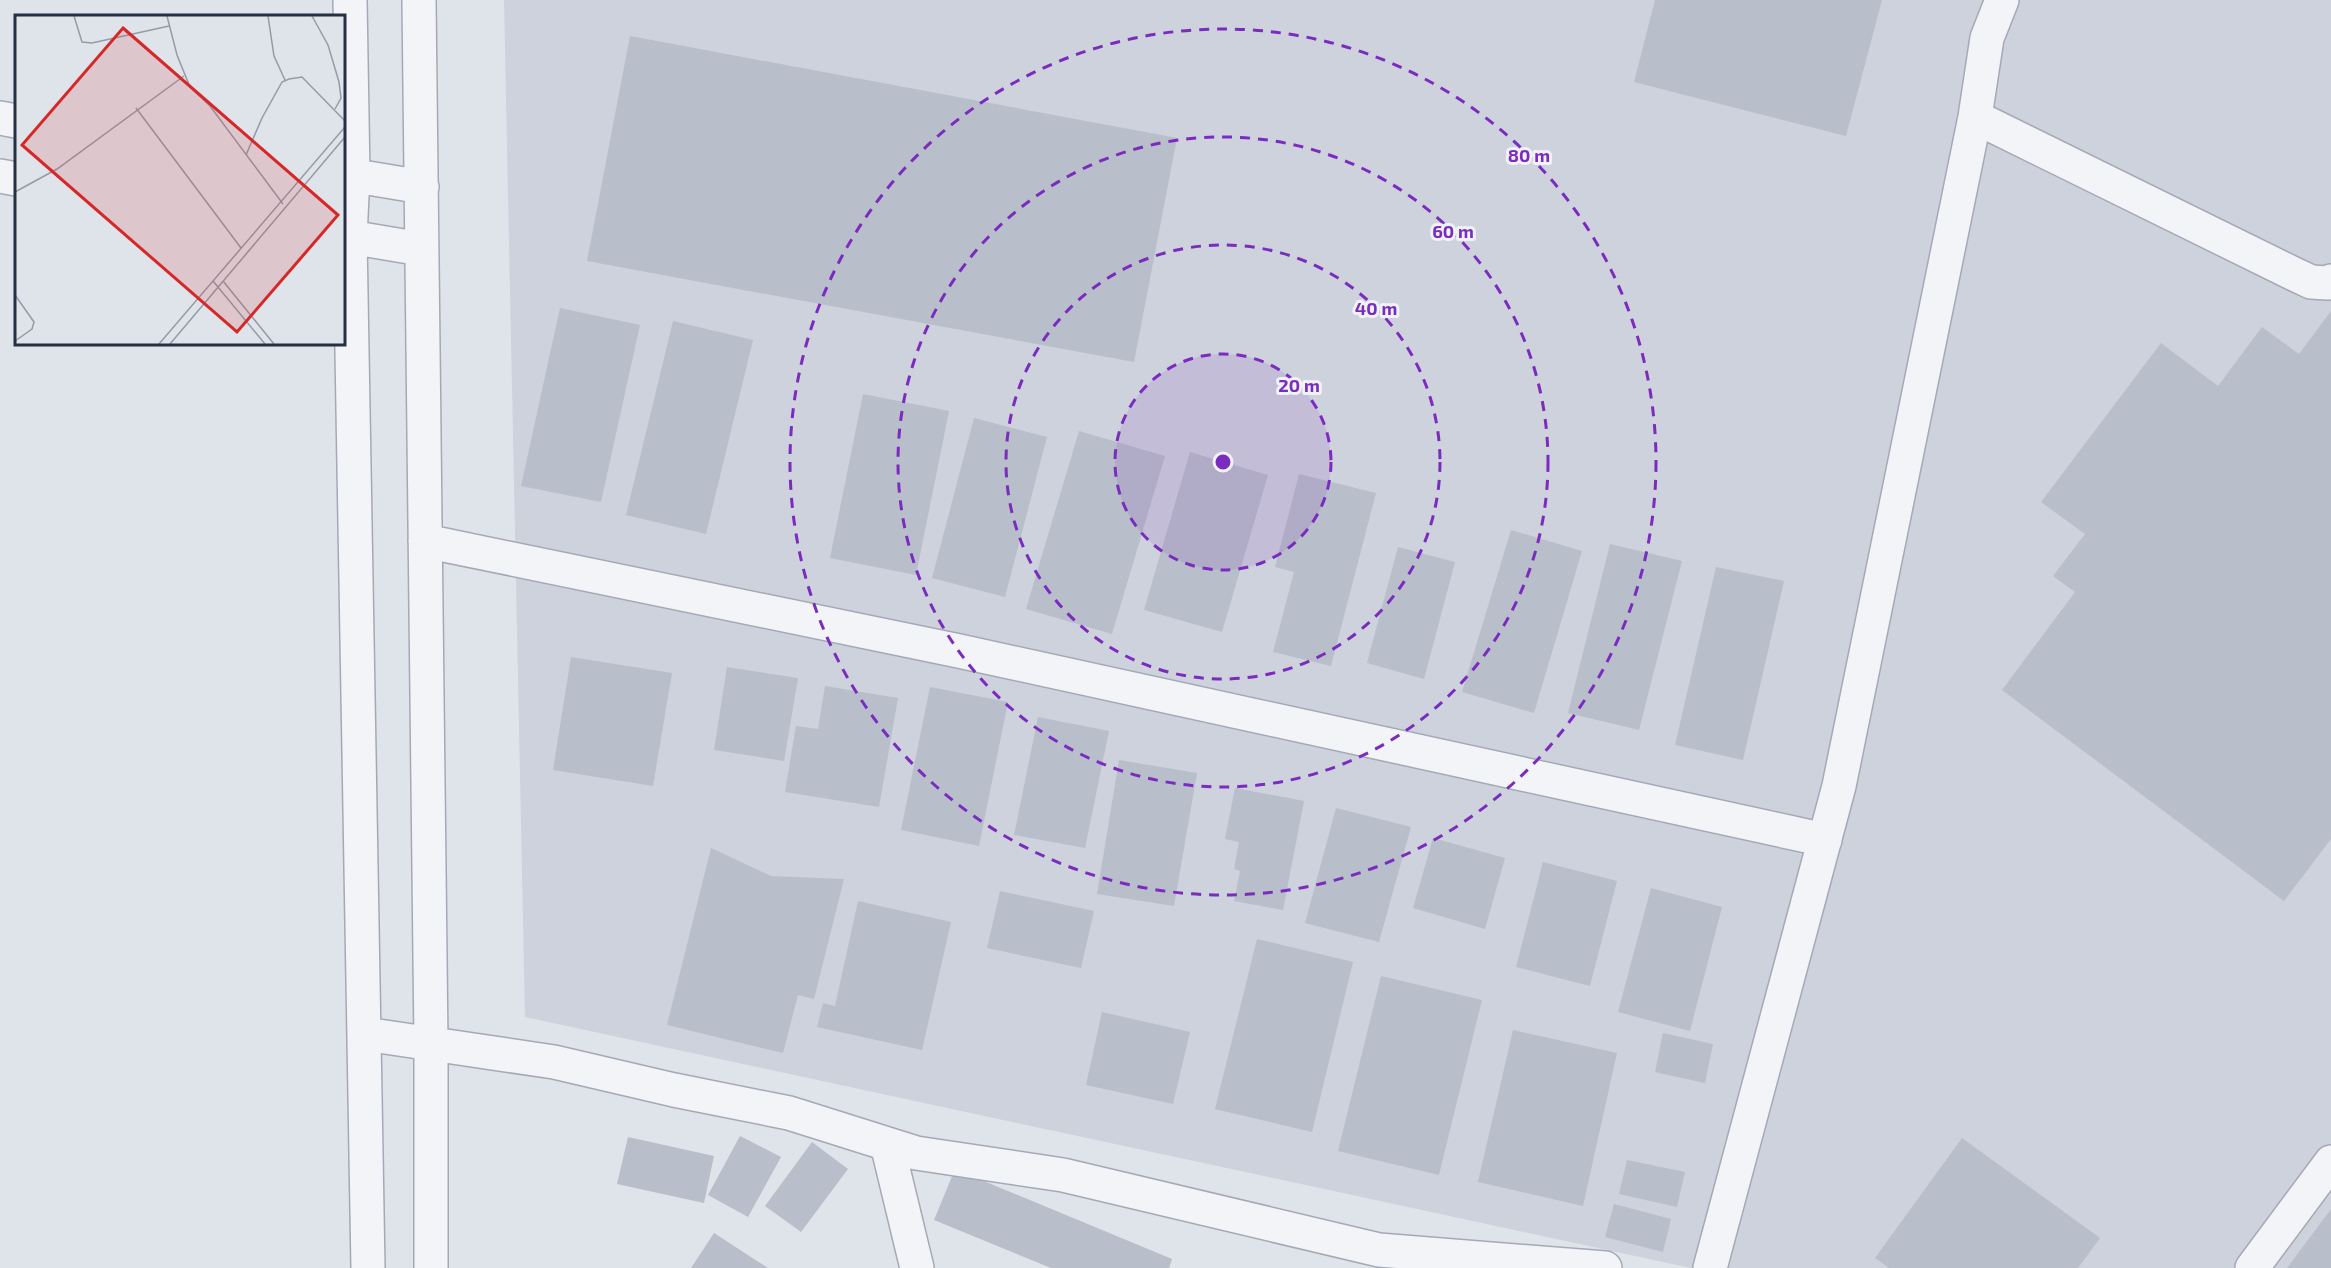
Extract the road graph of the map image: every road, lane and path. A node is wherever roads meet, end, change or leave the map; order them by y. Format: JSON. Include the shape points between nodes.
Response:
{"nodes":[{"id":1,"x":350,"y":0,"type":"edge"},
{"id":2,"x":419,"y":0,"type":"edge"},
{"id":3,"x":2001,"y":0,"type":"edge"},
{"id":4,"x":1975,"y":117,"type":"junction"},
{"id":5,"x":0,"y":118,"type":"edge"},
{"id":6,"x":15,"y":121,"type":"edge"},
{"id":7,"x":348,"y":175,"type":"edge"},
{"id":8,"x":0,"y":176,"type":"edge"},
{"id":9,"x":15,"y":179,"type":"edge"},
{"id":10,"x":422,"y":187,"type":"junction"},
{"id":11,"x":347,"y":236,"type":"edge"},
{"id":12,"x":421,"y":249,"type":"junction"},
{"id":13,"x":2331,"y":281,"type":"edge"},
{"id":14,"x":425,"y":541,"type":"junction"},
{"id":15,"x":1825,"y":840,"type":"junction"},
{"id":16,"x":365,"y":1034,"type":"junction"},
{"id":17,"x":431,"y":1044,"type":"junction"},
{"id":18,"x":887,"y":1144,"type":"junction"},
{"id":19,"x":2331,"y":1162,"type":"edge"},
{"id":20,"x":368,"y":1268,"type":"edge"},
{"id":21,"x":431,"y":1268,"type":"edge"},
{"id":22,"x":917,"y":1268,"type":"edge"},
{"id":23,"x":1605,"y":1268,"type":"edge"},
{"id":24,"x":1710,"y":1268,"type":"edge"},
{"id":25,"x":2252,"y":1268,"type":"edge"}],
"edges":[{"from":1,"to":7,"type":"street"},
{"from":2,"to":10,"type":"street"},
{"from":3,"to":4,"type":"street","via":[[1988,38]]},
{"from":4,"to":13,"type":"street","via":[[2311,282]]},
{"from":4,"to":15,"type":"street"},
{"from":5,"to":6,"type":"street"},
{"from":7,"to":10,"type":"street"},
{"from":7,"to":11,"type":"street"},
{"from":8,"to":9,"type":"street"},
{"from":10,"to":12,"type":"street"},
{"from":11,"to":12,"type":"street"},
{"from":11,"to":16,"type":"street"},
{"from":12,"to":14,"type":"street"},
{"from":14,"to":15,"type":"street","via":[[959,651]]},
{"from":14,"to":17,"type":"street"},
{"from":15,"to":24,"type":"street"},
{"from":16,"to":17,"type":"street"},
{"from":16,"to":20,"type":"street"},
{"from":17,"to":18,"type":"street","via":[[554,1062],[789,1113]]},
{"from":17,"to":21,"type":"street"},
{"from":18,"to":22,"type":"street"},
{"from":18,"to":23,"type":"street","via":[[916,1153],[1062,1175],[1379,1250]]},
{"from":19,"to":25,"type":"street"}]}
